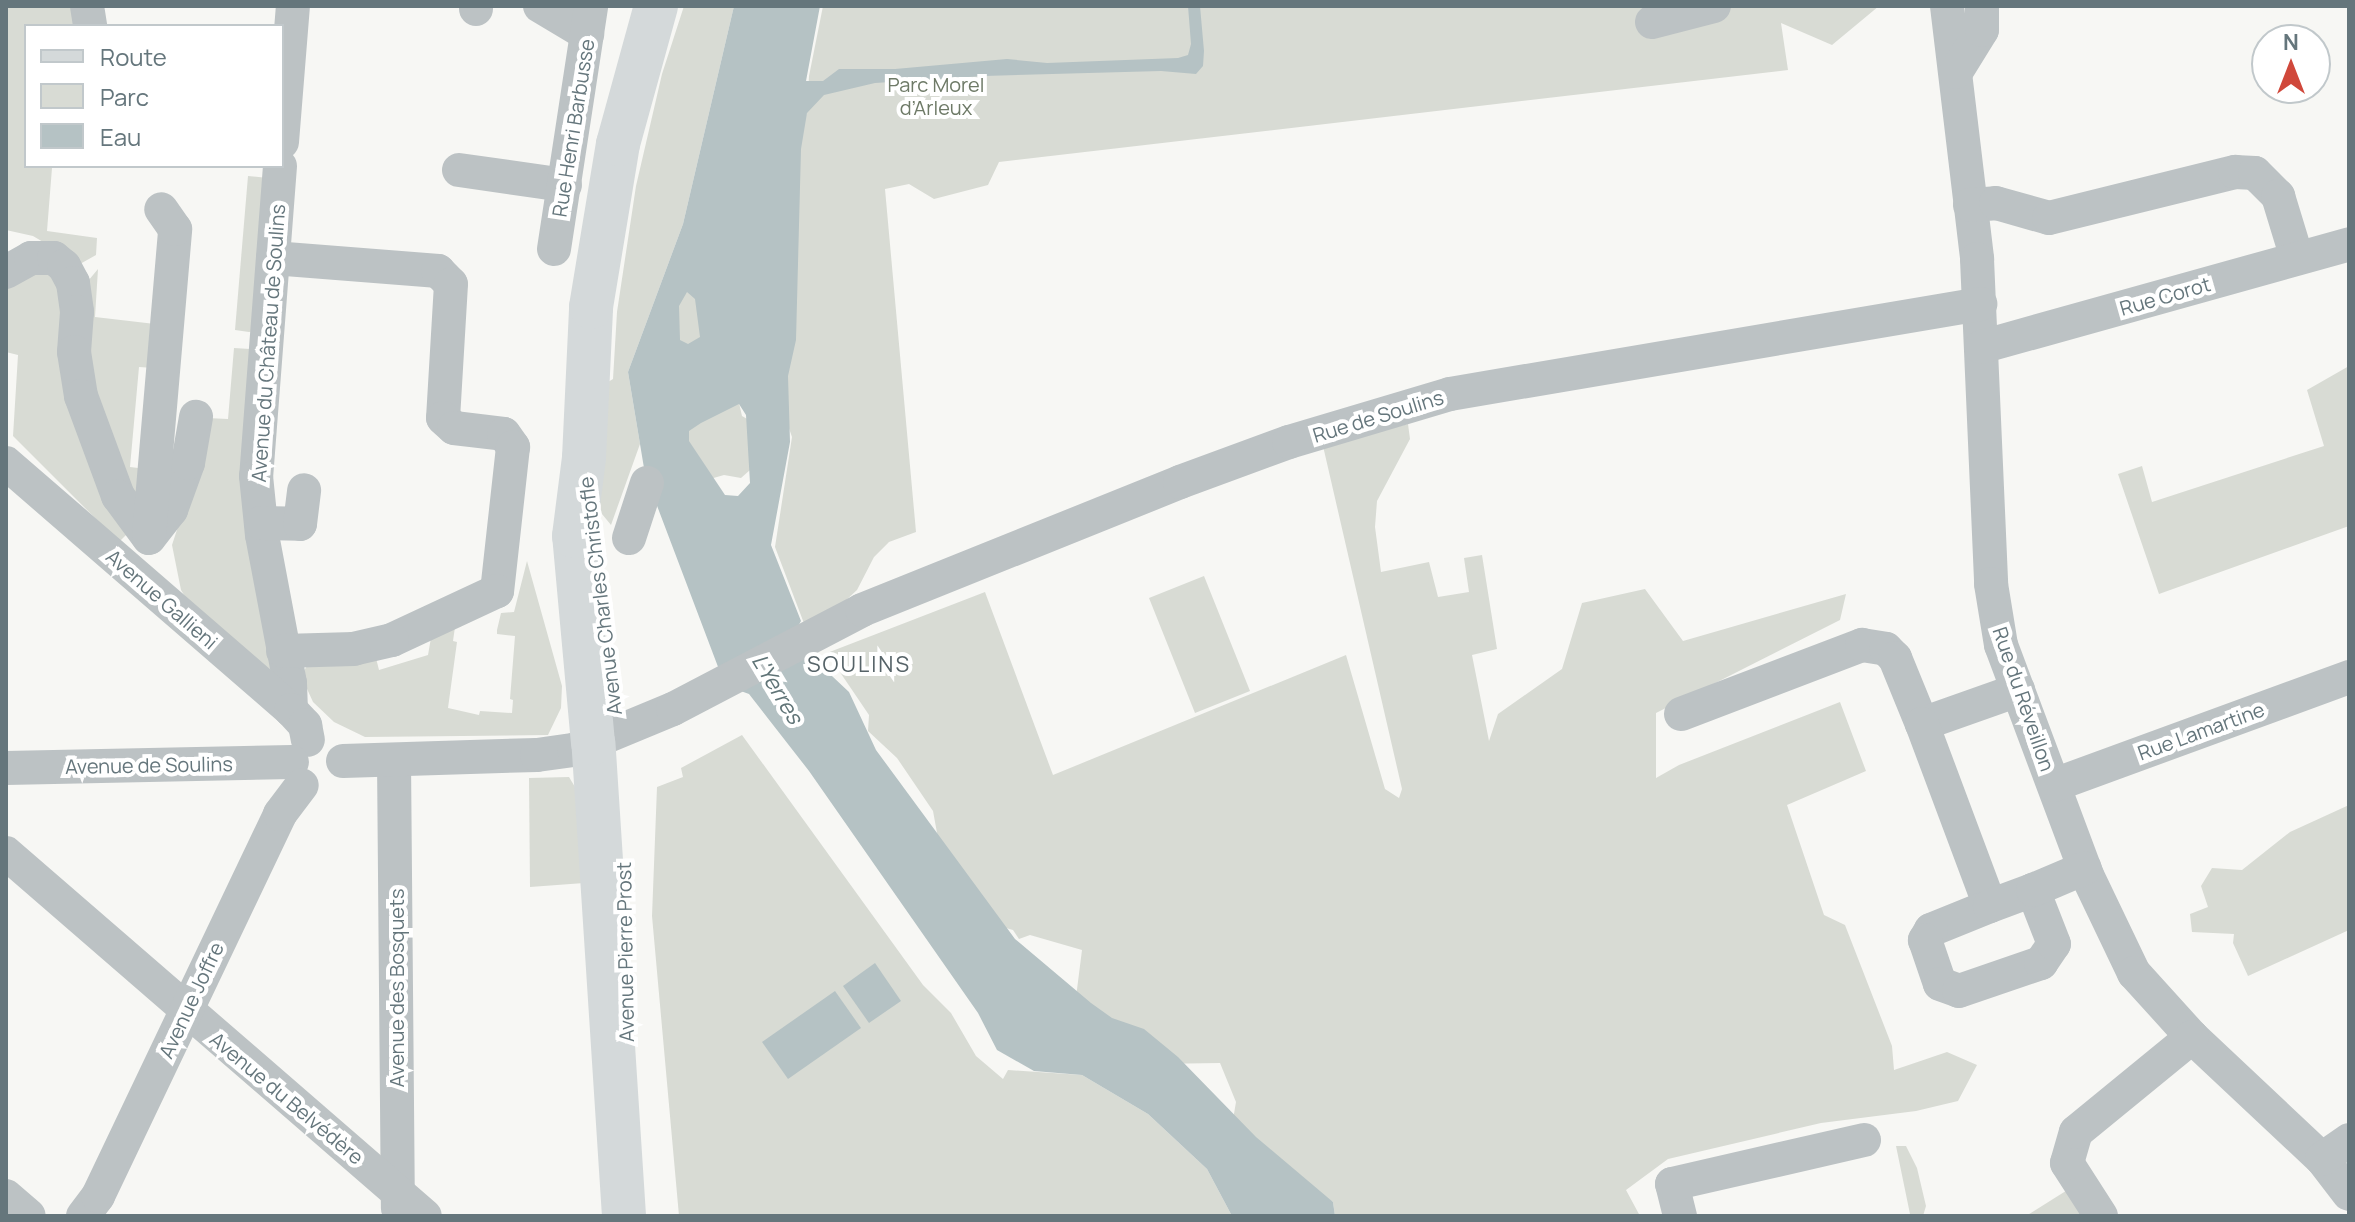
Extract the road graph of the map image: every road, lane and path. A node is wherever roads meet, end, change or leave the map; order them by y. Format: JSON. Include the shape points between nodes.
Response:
{"nodes":[{"id":1,"x":293,"y":6,"type":"edge"},
{"id":2,"x":540,"y":6,"type":"edge"},
{"id":3,"x":656,"y":6,"type":"edge"},
{"id":4,"x":1714,"y":6,"type":"edge"},
{"id":5,"x":1947,"y":6,"type":"edge"},
{"id":6,"x":1982,"y":6,"type":"edge"},
{"id":7,"x":589,"y":20,"type":"edge"},
{"id":8,"x":1652,"y":22,"type":"dead end"},
{"id":9,"x":1956,"y":72,"type":"junction"},
{"id":10,"x":284,"y":117,"type":"edge"},
{"id":11,"x":280,"y":168,"type":"edge"},
{"id":12,"x":459,"y":170,"type":"dead end"},
{"id":13,"x":565,"y":185,"type":"junction"},
{"id":14,"x":1970,"y":205,"type":"junction"},
{"id":15,"x":161,"y":209,"type":"dead end"},
{"id":16,"x":2349,"y":244,"type":"edge"},
{"id":17,"x":554,"y":249,"type":"dead end"},
{"id":18,"x":273,"y":258,"type":"junction"},
{"id":19,"x":2297,"y":258,"type":"junction"},
{"id":20,"x":6,"y":272,"type":"edge"},
{"id":21,"x":1980,"y":304,"type":"junction"},
{"id":22,"x":1981,"y":347,"type":"junction"},
{"id":23,"x":196,"y":417,"type":"dead end"},
{"id":24,"x":6,"y":463,"type":"edge"},
{"id":25,"x":647,"y":483,"type":"dead end"},
{"id":26,"x":304,"y":490,"type":"dead end"},
{"id":27,"x":261,"y":523,"type":"junction"},
{"id":28,"x":149,"y":538,"type":"junction"},
{"id":29,"x":629,"y":538,"type":"dead end"},
{"id":30,"x":125,"y":567,"type":"junction"},
{"id":31,"x":283,"y":651,"type":"junction"},
{"id":32,"x":2349,"y":677,"type":"edge"},
{"id":33,"x":2018,"y":690,"type":"junction"},
{"id":34,"x":291,"y":710,"type":"junction"},
{"id":35,"x":1681,"y":714,"type":"dead end"},
{"id":36,"x":1922,"y":724,"type":"junction"},
{"id":37,"x":605,"y":739,"type":"junction"},
{"id":38,"x":394,"y":760,"type":"junction"},
{"id":39,"x":343,"y":761,"type":"junction"},
{"id":40,"x":301,"y":762,"type":"junction"},
{"id":41,"x":6,"y":768,"type":"edge"},
{"id":42,"x":2054,"y":785,"type":"junction"},
{"id":43,"x":6,"y":853,"type":"edge"},
{"id":44,"x":2085,"y":868,"type":"junction"},
{"id":45,"x":2033,"y":890,"type":"junction"},
{"id":46,"x":1990,"y":906,"type":"junction"},
{"id":47,"x":185,"y":1011,"type":"junction"},
{"id":48,"x":2192,"y":1037,"type":"junction"},
{"id":49,"x":1864,"y":1140,"type":"dead end"},
{"id":50,"x":2336,"y":1149,"type":"edge"},
{"id":51,"x":2349,"y":1194,"type":"edge"},
{"id":52,"x":6,"y":1196,"type":"edge"},
{"id":53,"x":398,"y":1204,"type":"edge"},
{"id":54,"x":29,"y":1216,"type":"edge"},
{"id":55,"x":83,"y":1216,"type":"edge"},
{"id":56,"x":425,"y":1216,"type":"edge"},
{"id":57,"x":624,"y":1216,"type":"edge"},
{"id":58,"x":642,"y":1216,"type":"edge"},
{"id":59,"x":1680,"y":1216,"type":"edge"},
{"id":60,"x":2101,"y":1216,"type":"edge"}],
"edges":[{"from":1,"to":10,"type":"street"},
{"from":2,"to":7,"type":"street"},
{"from":3,"to":37,"type":"main road","name":"Avenue Charles Christofle","via":[[618,144],[591,307],[584,458],[574,536]]},
{"from":4,"to":8,"type":"street"},
{"from":5,"to":9,"type":"street","name":"Rue du Réveillon"},
{"from":6,"to":9,"type":"street","via":[[1982,30]]},
{"from":7,"to":13,"type":"street","name":"Rue Henri Barbusse"},
{"from":9,"to":14,"type":"street","name":"Rue du Réveillon"},
{"from":11,"to":18,"type":"street","name":"Avenue du Château de Soulins"},
{"from":12,"to":13,"type":"street"},
{"from":13,"to":17,"type":"street","name":"Rue Henri Barbusse"},
{"from":14,"to":19,"type":"street","via":[[1996,203],[2049,218],[2235,172],[2255,173],[2278,196]]},
{"from":14,"to":21,"type":"street","name":"Rue du Réveillon"},
{"from":15,"to":28,"type":"street","via":[[175,229]]},
{"from":16,"to":19,"type":"street","name":"Rue Corot"},
{"from":18,"to":27,"type":"street","name":"Avenue du Château de Soulins","via":[[256,476]]},
{"from":18,"to":31,"type":"street","via":[[438,271],[451,284],[443,418],[454,428],[504,434],[513,447],[497,591],[392,640],[354,649]]},
{"from":19,"to":22,"type":"street","name":"Rue Corot"},
{"from":20,"to":28,"type":"street","via":[[31,258],[54,258],[64,266],[73,283],[77,312],[74,352],[81,396],[118,496]]},
{"from":21,"to":22,"type":"street","name":"Rue du Réveillon"},
{"from":21,"to":37,"type":"street","name":"Rue de Soulins","via":[[1450,394],[1289,442],[862,610]]},
{"from":22,"to":33,"type":"street","name":"Rue du Réveillon","via":[[1991,584],[2001,645]]},
{"from":23,"to":28,"type":"street","via":[[188,463],[171,510]]},
{"from":24,"to":30,"type":"street","name":"Avenue Gallieni"},
{"from":25,"to":29,"type":"street"},
{"from":26,"to":27,"type":"street","via":[[300,524]]},
{"from":27,"to":31,"type":"street","name":"Avenue du Château de Soulins"},
{"from":28,"to":30,"type":"street"},
{"from":30,"to":34,"type":"street","name":"Avenue Gallieni"},
{"from":31,"to":34,"type":"street","name":"Avenue du Château de Soulins"},
{"from":32,"to":42,"type":"street","name":"Rue Lamartine"},
{"from":33,"to":36,"type":"street"},
{"from":33,"to":42,"type":"street","name":"Rue du Réveillon"},
{"from":34,"to":40,"type":"street","name":"Avenue Gallieni","via":[[305,725]]},
{"from":35,"to":36,"type":"street","via":[[1862,645],[1886,649],[1895,658]]},
{"from":36,"to":46,"type":"street"},
{"from":37,"to":38,"type":"street","via":[[537,755]]},
{"from":37,"to":57,"type":"main road","name":"Avenue Pierre Prost"},
{"from":37,"to":58,"type":"main road","name":"Avenue Pierre Prost","via":[[628,902],[622,995]]},
{"from":38,"to":39,"type":"street"},
{"from":38,"to":53,"type":"street","name":"Avenue des Bosquets"},
{"from":39,"to":40,"type":"street","via":[[331,742]]},
{"from":39,"to":40,"type":"street","name":"Avenue de Soulins","via":[[334,784],[318,790]]},
{"from":40,"to":41,"type":"street","name":"Avenue de Soulins"},
{"from":40,"to":47,"type":"street","name":"Avenue Joffre"},
{"from":42,"to":44,"type":"street","name":"Rue du Réveillon"},
{"from":43,"to":47,"type":"street","name":"Avenue du Belvédère"},
{"from":44,"to":45,"type":"street"},
{"from":44,"to":48,"type":"street","name":"Rue du Réveillon","via":[[2134,973]]},
{"from":45,"to":46,"type":"street"},
{"from":45,"to":46,"type":"street","via":[[2054,944],[2041,963],[1959,991],[1940,984],[1925,940],[1931,930]]},
{"from":47,"to":53,"type":"street","name":"Avenue du Belvédère"},
{"from":47,"to":55,"type":"street","name":"Avenue Joffre","via":[[98,1196]]},
{"from":48,"to":50,"type":"street","name":"Rue du Réveillon"},
{"from":48,"to":60,"type":"street","via":[[2076,1132],[2067,1163]]},
{"from":49,"to":59,"type":"street","via":[[1672,1184]]},
{"from":50,"to":51,"type":"street","name":"Rue du Réveillon"},
{"from":52,"to":54,"type":"street"},
{"from":53,"to":56,"type":"street","name":"Avenue du Belvédère"}]}
